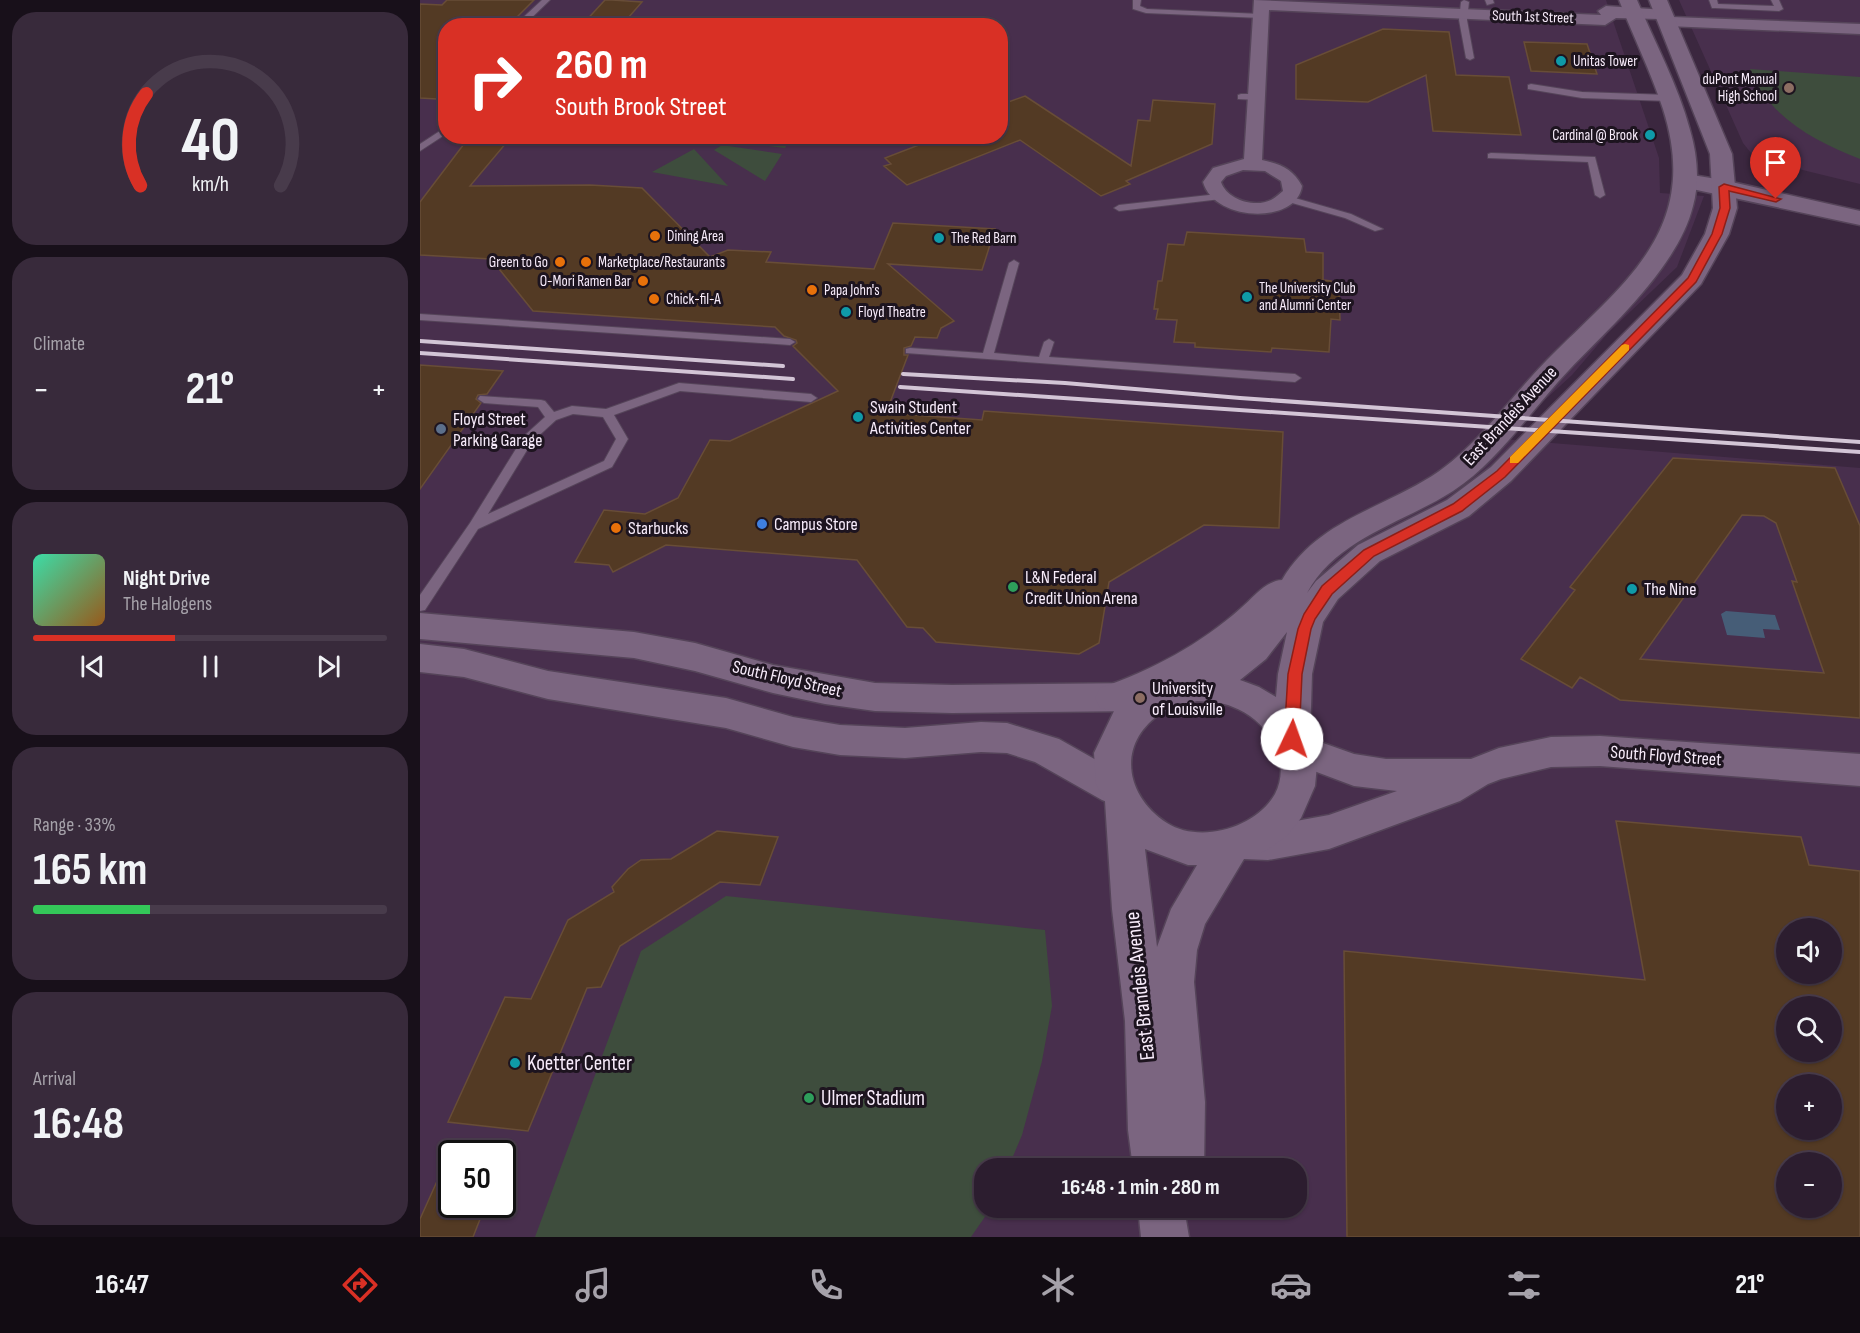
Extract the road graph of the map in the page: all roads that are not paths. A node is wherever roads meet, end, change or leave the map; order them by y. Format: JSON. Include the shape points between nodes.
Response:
{"nodes":[{"id":1,"x":546,"y":0,"type":"edge"},
{"id":2,"x":1137,"y":0,"type":"edge"},
{"id":3,"x":1424,"y":0,"type":"edge"},
{"id":4,"x":1713,"y":0,"type":"edge"},
{"id":5,"x":1775,"y":0,"type":"edge"},
{"id":6,"x":1489,"y":2,"type":"edge"},
{"id":7,"x":1262,"y":7,"type":"edge"},
{"id":8,"x":1631,"y":7,"type":"edge"},
{"id":9,"x":1464,"y":8,"type":"junction"},
{"id":10,"x":1663,"y":12,"type":"edge"},
{"id":11,"x":1612,"y":13,"type":"junction"},
{"id":12,"x":527,"y":18,"type":"edge"},
{"id":13,"x":1860,"y":29,"type":"edge"},
{"id":14,"x":1470,"y":58,"type":"dead end"},
{"id":15,"x":1531,"y":87,"type":"dead end"},
{"id":16,"x":1669,"y":98,"type":"junction"},
{"id":17,"x":438,"y":136,"type":"edge"},
{"id":18,"x":420,"y":148,"type":"edge"},
{"id":19,"x":1491,"y":156,"type":"dead end"},
{"id":20,"x":1253,"y":164,"type":"junction"},
{"id":21,"x":1686,"y":172,"type":"junction"},
{"id":22,"x":1723,"y":178,"type":"junction"},
{"id":23,"x":1600,"y":195,"type":"dead end"},
{"id":24,"x":1218,"y":197,"type":"junction"},
{"id":25,"x":1860,"y":197,"type":"edge"},
{"id":26,"x":1288,"y":198,"type":"junction"},
{"id":27,"x":1119,"y":208,"type":"dead end"},
{"id":28,"x":1860,"y":218,"type":"edge"},
{"id":29,"x":1378,"y":229,"type":"dead end"},
{"id":30,"x":1014,"y":263,"type":"dead end"},
{"id":31,"x":420,"y":316,"type":"edge"},
{"id":32,"x":790,"y":342,"type":"dead end"},
{"id":33,"x":1049,"y":342,"type":"dead end"},
{"id":34,"x":910,"y":351,"type":"dead end"},
{"id":35,"x":988,"y":356,"type":"junction"},
{"id":36,"x":1043,"y":360,"type":"junction"},
{"id":37,"x":1295,"y":378,"type":"dead end"},
{"id":38,"x":811,"y":398,"type":"dead end"},
{"id":39,"x":484,"y":399,"type":"dead end"},
{"id":40,"x":607,"y":413,"type":"junction"},
{"id":41,"x":552,"y":417,"type":"junction"},
{"id":42,"x":474,"y":526,"type":"junction"},
{"id":43,"x":1305,"y":567,"type":"junction"},
{"id":44,"x":420,"y":606,"type":"edge"},
{"id":45,"x":420,"y":626,"type":"edge"},
{"id":46,"x":420,"y":658,"type":"edge"},
{"id":47,"x":1197,"y":687,"type":"junction"},
{"id":48,"x":1156,"y":697,"type":"junction"},
{"id":49,"x":1112,"y":698,"type":"junction"},
{"id":50,"x":1293,"y":744,"type":"junction"},
{"id":51,"x":1860,"y":770,"type":"edge"},
{"id":52,"x":1475,"y":773,"type":"junction"},
{"id":53,"x":1118,"y":796,"type":"junction"},
{"id":54,"x":1238,"y":844,"type":"junction"},
{"id":55,"x":1154,"y":1158,"type":"edge"},
{"id":56,"x":1182,"y":1158,"type":"edge"},
{"id":57,"x":1162,"y":1218,"type":"edge"},
{"id":58,"x":1175,"y":1218,"type":"edge"},
{"id":59,"x":1165,"y":1237,"type":"edge"},
{"id":60,"x":1173,"y":1237,"type":"edge"}],
"edges":[{"from":1,"to":12,"type":"lane"},
{"from":2,"to":7,"type":"lane","via":[[1136,7],[1146,11]]},
{"from":3,"to":9,"type":"street","name":"South 1st Street"},
{"from":4,"to":5,"type":"lane","via":[[1715,6],[1779,9]]},
{"from":6,"to":9,"type":"street","name":"South 1st Street"},
{"from":6,"to":11,"type":"street","name":"South 1st Street","via":[[1598,8]]},
{"from":7,"to":9,"type":"street","name":"South 1st Street"},
{"from":7,"to":20,"type":"street","via":[[1249,97]]},
{"from":8,"to":10,"type":"street"},
{"from":8,"to":11,"type":"street"},
{"from":8,"to":16,"type":"main road"},
{"from":9,"to":11,"type":"street","name":"South 1st Street","via":[[1605,20]]},
{"from":9,"to":14,"type":"lane"},
{"from":10,"to":13,"type":"street"},
{"from":10,"to":22,"type":"main road","name":"East Brandeis Avenue","via":[[1718,145]]},
{"from":15,"to":16,"type":"lane"},
{"from":16,"to":21,"type":"main road","via":[[1685,147]]},
{"from":17,"to":18,"type":"lane"},
{"from":19,"to":23,"type":"lane","via":[[1592,159]]},
{"from":20,"to":24,"type":"street","via":[[1230,167],[1214,177],[1211,184]]},
{"from":20,"to":26,"type":"street","via":[[1276,169],[1291,179],[1293,186]]},
{"from":21,"to":22,"type":"main road"},
{"from":21,"to":43,"type":"main road","name":"East Brandeis Avenue","via":[[1678,218],[1642,278],[1478,454],[1419,498],[1341,537]]},
{"from":22,"to":25,"type":"main road"},
{"from":22,"to":28,"type":"main road"},
{"from":22,"to":50,"type":"main road","name":"East Brandeis Avenue","via":[[1725,208],[1717,234],[1692,279],[1501,474],[1458,508],[1369,553],[1327,590],[1304,629],[1295,674]]},
{"from":24,"to":26,"type":"street","via":[[1253,208],[1279,204]]},
{"from":24,"to":27,"type":"lane"},
{"from":26,"to":29,"type":"lane"},
{"from":30,"to":35,"type":"lane"},
{"from":31,"to":32,"type":"lane"},
{"from":33,"to":36,"type":"lane"},
{"from":34,"to":35,"type":"lane"},
{"from":35,"to":36,"type":"lane"},
{"from":36,"to":37,"type":"lane"},
{"from":38,"to":40,"type":"lane","via":[[679,387]]},
{"from":39,"to":41,"type":"lane","via":[[541,404]]},
{"from":40,"to":41,"type":"lane","via":[[572,410]]},
{"from":40,"to":42,"type":"lane","via":[[622,439],[608,464]]},
{"from":41,"to":42,"type":"lane","via":[[528,439]]},
{"from":42,"to":44,"type":"lane"},
{"from":43,"to":47,"type":"main road","name":"East Brandeis Avenue","via":[[1259,645],[1223,676]]},
{"from":43,"to":49,"type":"main road","via":[[1229,639],[1145,687]]},
{"from":45,"to":49,"type":"main road","name":"South Floyd Street","via":[[634,645],[784,682],[875,697]]},
{"from":46,"to":53,"type":"main road","via":[[464,663],[548,685],[726,713],[840,740],[905,743],[1007,738],[1046,750]]},
{"from":47,"to":48,"type":"main road"},
{"from":47,"to":50,"type":"main road","via":[[1231,692],[1263,706],[1280,721]]},
{"from":48,"to":49,"type":"main road","name":"South Floyd Street"},
{"from":48,"to":53,"type":"main road","via":[[1140,707],[1117,735],[1111,770]]},
{"from":50,"to":52,"type":"main road","name":"South Floyd Street","via":[[1372,774]]},
{"from":50,"to":54,"type":"main road","via":[[1299,773],[1294,797],[1269,829]]},
{"from":51,"to":52,"type":"main road","name":"South Floyd Street","via":[[1578,750],[1528,757]]},
{"from":52,"to":54,"type":"main road","name":"South Floyd Street","via":[[1447,790],[1329,832]]},
{"from":53,"to":54,"type":"main road","via":[[1144,828],[1175,844],[1210,849]]},
{"from":53,"to":55,"type":"main road","name":"East Brandeis Avenue","via":[[1146,1021]]},
{"from":54,"to":56,"type":"main road","name":"East Brandeis Avenue","via":[[1188,919],[1175,960]]},
{"from":57,"to":59,"type":"main road"},
{"from":58,"to":60,"type":"main road"}]}
